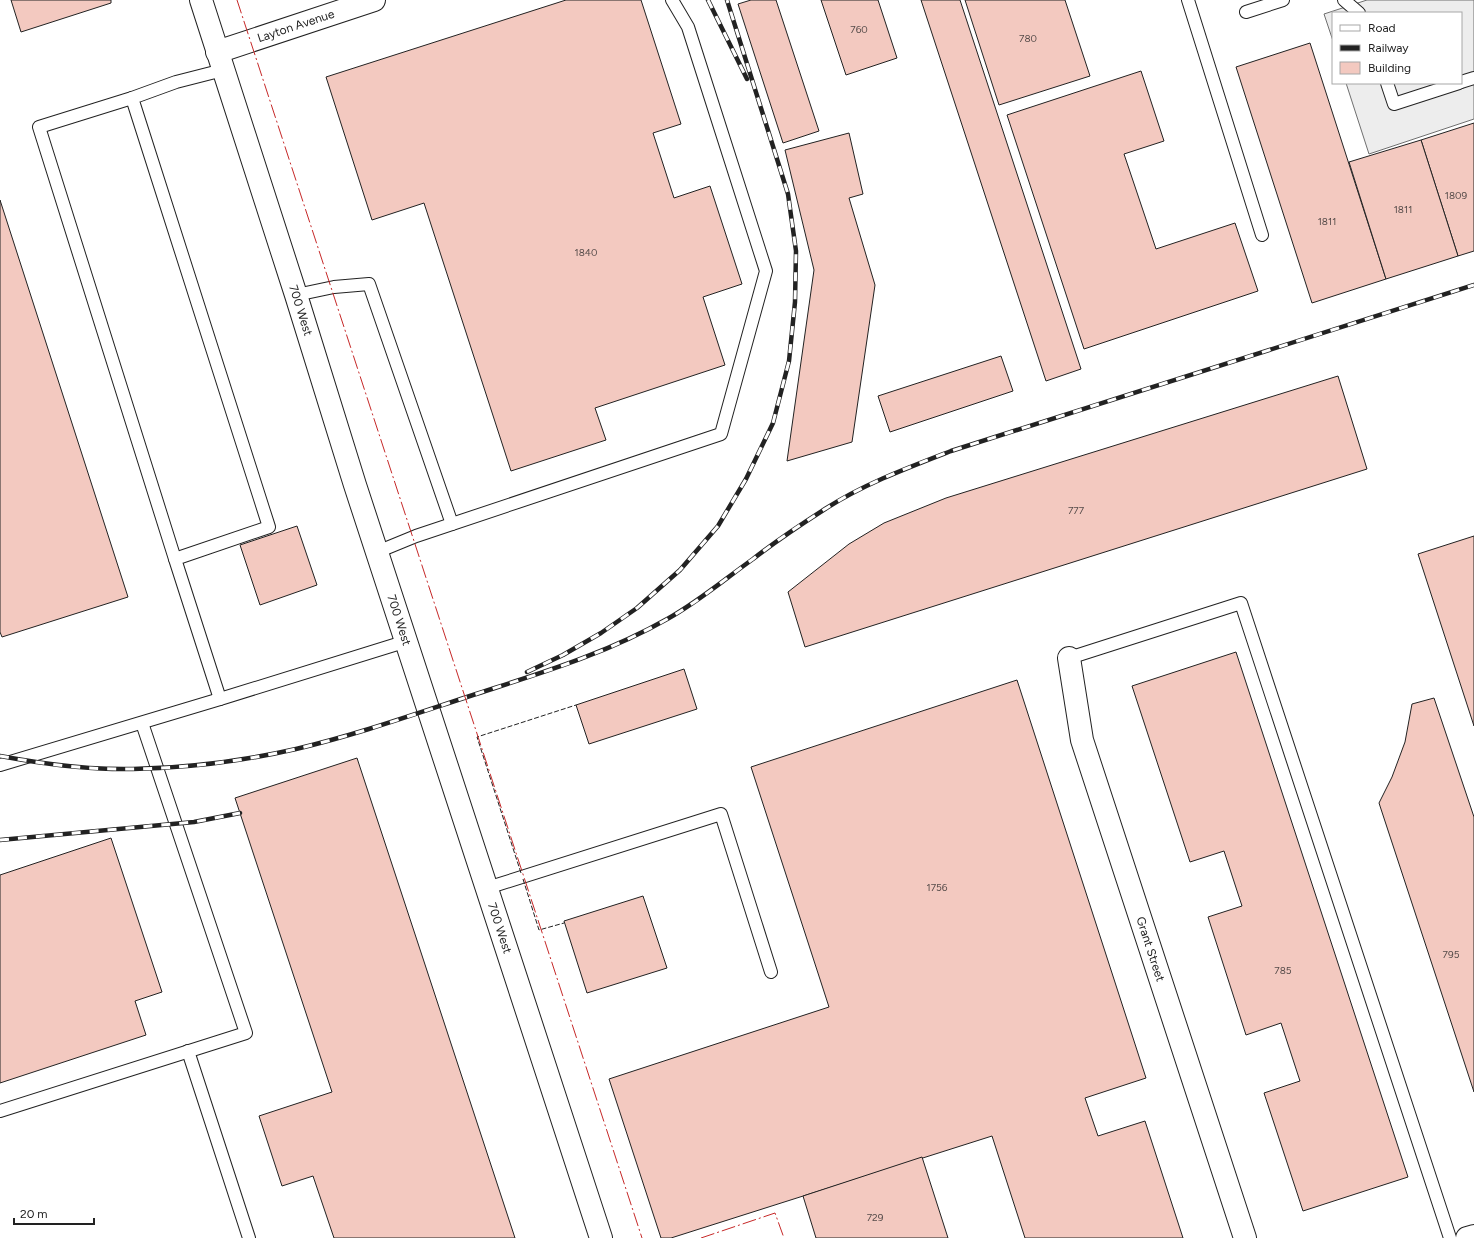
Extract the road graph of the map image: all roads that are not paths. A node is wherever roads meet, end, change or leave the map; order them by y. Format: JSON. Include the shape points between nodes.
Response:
{"nodes":[{"id":1,"x":200,"y":0,"type":"edge"},
{"id":2,"x":374,"y":0,"type":"edge"},
{"id":3,"x":672,"y":0,"type":"edge"},
{"id":4,"x":1188,"y":0,"type":"edge"},
{"id":5,"x":1283,"y":0,"type":"edge"},
{"id":6,"x":1344,"y":0,"type":"edge"},
{"id":7,"x":1246,"y":12,"type":"dead end"},
{"id":8,"x":1358,"y":12,"type":"edge"},
{"id":9,"x":220,"y":61,"type":"junction"},
{"id":10,"x":1474,"y":78,"type":"edge"},
{"id":11,"x":1462,"y":82,"type":"edge"},
{"id":12,"x":1387,"y":84,"type":"edge"},
{"id":13,"x":1457,"y":84,"type":"edge"},
{"id":14,"x":132,"y":98,"type":"junction"},
{"id":15,"x":1262,"y":235,"type":"dead end"},
{"id":16,"x":296,"y":295,"type":"junction"},
{"id":17,"x":452,"y":524,"type":"junction"},
{"id":18,"x":377,"y":552,"type":"junction"},
{"id":19,"x":175,"y":558,"type":"junction"},
{"id":20,"x":406,"y":641,"type":"junction"},
{"id":21,"x":1069,"y":658,"type":"joint"},
{"id":22,"x":220,"y":699,"type":"junction"},
{"id":23,"x":142,"y":723,"type":"junction"},
{"id":24,"x":0,"y":765,"type":"edge"},
{"id":25,"x":487,"y":888,"type":"junction"},
{"id":26,"x":771,"y":972,"type":"dead end"},
{"id":27,"x":188,"y":1051,"type":"junction"},
{"id":28,"x":0,"y":1111,"type":"edge"},
{"id":29,"x":1474,"y":1236,"type":"edge"},
{"id":30,"x":249,"y":1238,"type":"edge"},
{"id":31,"x":601,"y":1238,"type":"edge"},
{"id":32,"x":1245,"y":1238,"type":"edge"},
{"id":33,"x":1450,"y":1238,"type":"edge"},
{"id":34,"x":1467,"y":1238,"type":"edge"}],
"edges":[{"from":1,"to":9,"type":"street","name":"700 West"},
{"from":2,"to":9,"type":"street","name":"Layton Avenue"},
{"from":3,"to":17,"type":"lane","via":[[688,27],[766,271],[721,434]]},
{"from":4,"to":15,"type":"lane"},
{"from":5,"to":7,"type":"lane"},
{"from":6,"to":8,"type":"lane"},
{"from":9,"to":14,"type":"lane","via":[[176,82]]},
{"from":9,"to":16,"type":"street","name":"700 West"},
{"from":10,"to":11,"type":"lane"},
{"from":12,"to":13,"type":"lane","via":[[1394,104]]},
{"from":14,"to":19,"type":"lane","via":[[269,527]]},
{"from":14,"to":19,"type":"lane","via":[[39,127]]},
{"from":16,"to":17,"type":"lane","via":[[334,287],[370,284]]},
{"from":16,"to":18,"type":"street","name":"700 West"},
{"from":17,"to":18,"type":"lane"},
{"from":18,"to":20,"type":"street","name":"700 West"},
{"from":19,"to":22,"type":"lane"},
{"from":20,"to":22,"type":"lane"},
{"from":20,"to":25,"type":"street","name":"700 West"},
{"from":21,"to":32,"type":"street","name":"Grant Street","via":[[1082,740]]},
{"from":21,"to":33,"type":"lane","via":[[1241,603]]},
{"from":22,"to":23,"type":"lane"},
{"from":23,"to":24,"type":"lane"},
{"from":23,"to":27,"type":"lane","via":[[246,1033]]},
{"from":25,"to":26,"type":"lane","via":[[721,814]]},
{"from":25,"to":31,"type":"street","name":"700 West"},
{"from":27,"to":28,"type":"lane"},
{"from":27,"to":30,"type":"lane"},
{"from":29,"to":34,"type":"street"}]}
